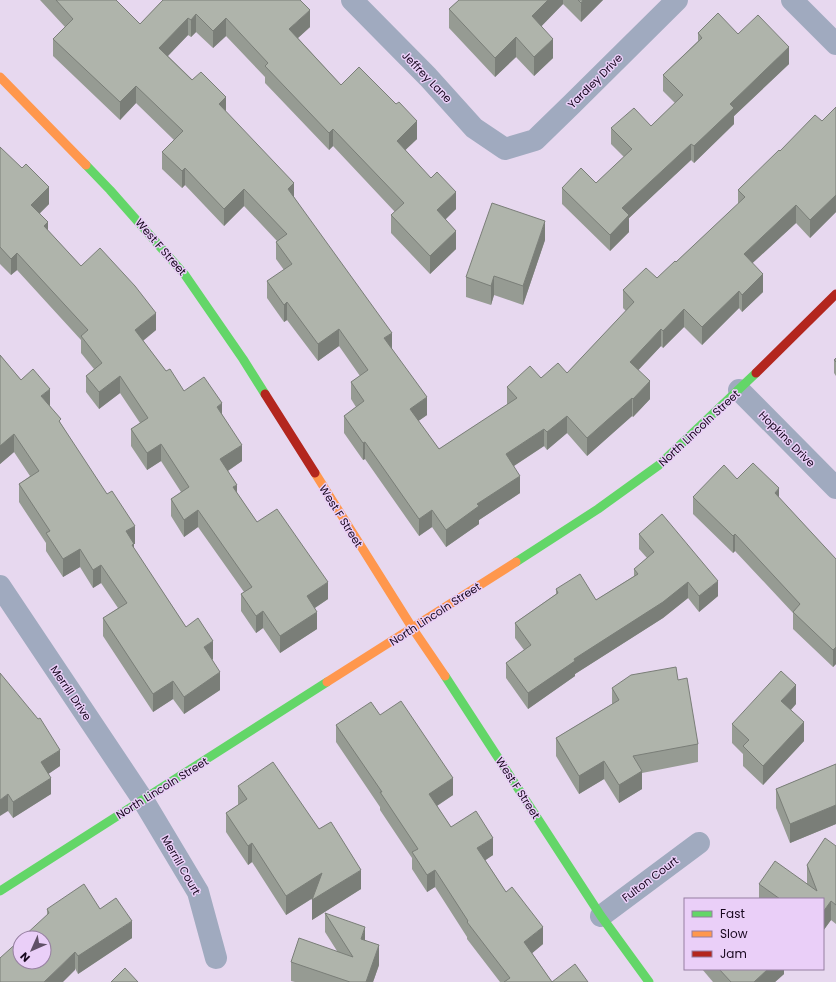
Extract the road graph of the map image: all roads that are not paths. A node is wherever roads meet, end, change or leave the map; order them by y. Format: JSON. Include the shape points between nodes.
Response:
{"nodes":[{"id":1,"x":352,"y":0,"type":"edge"},
{"id":2,"x":677,"y":0,"type":"edge"},
{"id":3,"x":792,"y":0,"type":"edge"},
{"id":4,"x":836,"y":44,"type":"edge"},
{"id":5,"x":0,"y":77,"type":"edge"},
{"id":6,"x":504,"y":149,"type":"joint"},
{"id":7,"x":836,"y":294,"type":"edge"},
{"id":8,"x":739,"y":390,"type":"junction"},
{"id":9,"x":836,"y":488,"type":"edge"},
{"id":10,"x":0,"y":586,"type":"edge"},
{"id":11,"x":413,"y":629,"type":"junction"},
{"id":12,"x":143,"y":800,"type":"junction"},
{"id":13,"x":699,"y":843,"type":"dead end"},
{"id":14,"x":0,"y":891,"type":"edge"},
{"id":15,"x":601,"y":916,"type":"junction"},
{"id":16,"x":216,"y":958,"type":"dead end"},
{"id":17,"x":648,"y":982,"type":"edge"}],
"edges":[{"from":1,"to":6,"type":"street","name":"Jeffrey Lane","via":[[474,128]]},
{"from":2,"to":6,"type":"street","name":"Yardley Drive","via":[[535,140]]},
{"from":3,"to":4,"type":"street"},
{"from":5,"to":11,"type":"street","name":"West F Street","via":[[110,190],[186,274],[243,359]]},
{"from":7,"to":8,"type":"street","name":"North Lincoln Street"},
{"from":8,"to":9,"type":"street","name":"Hopkins Drive"},
{"from":8,"to":11,"type":"street","name":"North Lincoln Street","via":[[659,465],[598,509]]},
{"from":10,"to":12,"type":"street","name":"Merrill Drive"},
{"from":11,"to":12,"type":"street","name":"North Lincoln Street"},
{"from":11,"to":15,"type":"street","name":"West F Street"},
{"from":12,"to":14,"type":"street","name":"North Lincoln Street"},
{"from":12,"to":16,"type":"street","name":"Merrill Court","via":[[198,892]]},
{"from":13,"to":15,"type":"street","name":"Fulton Court"},
{"from":15,"to":17,"type":"street","name":"West F Street"}]}
